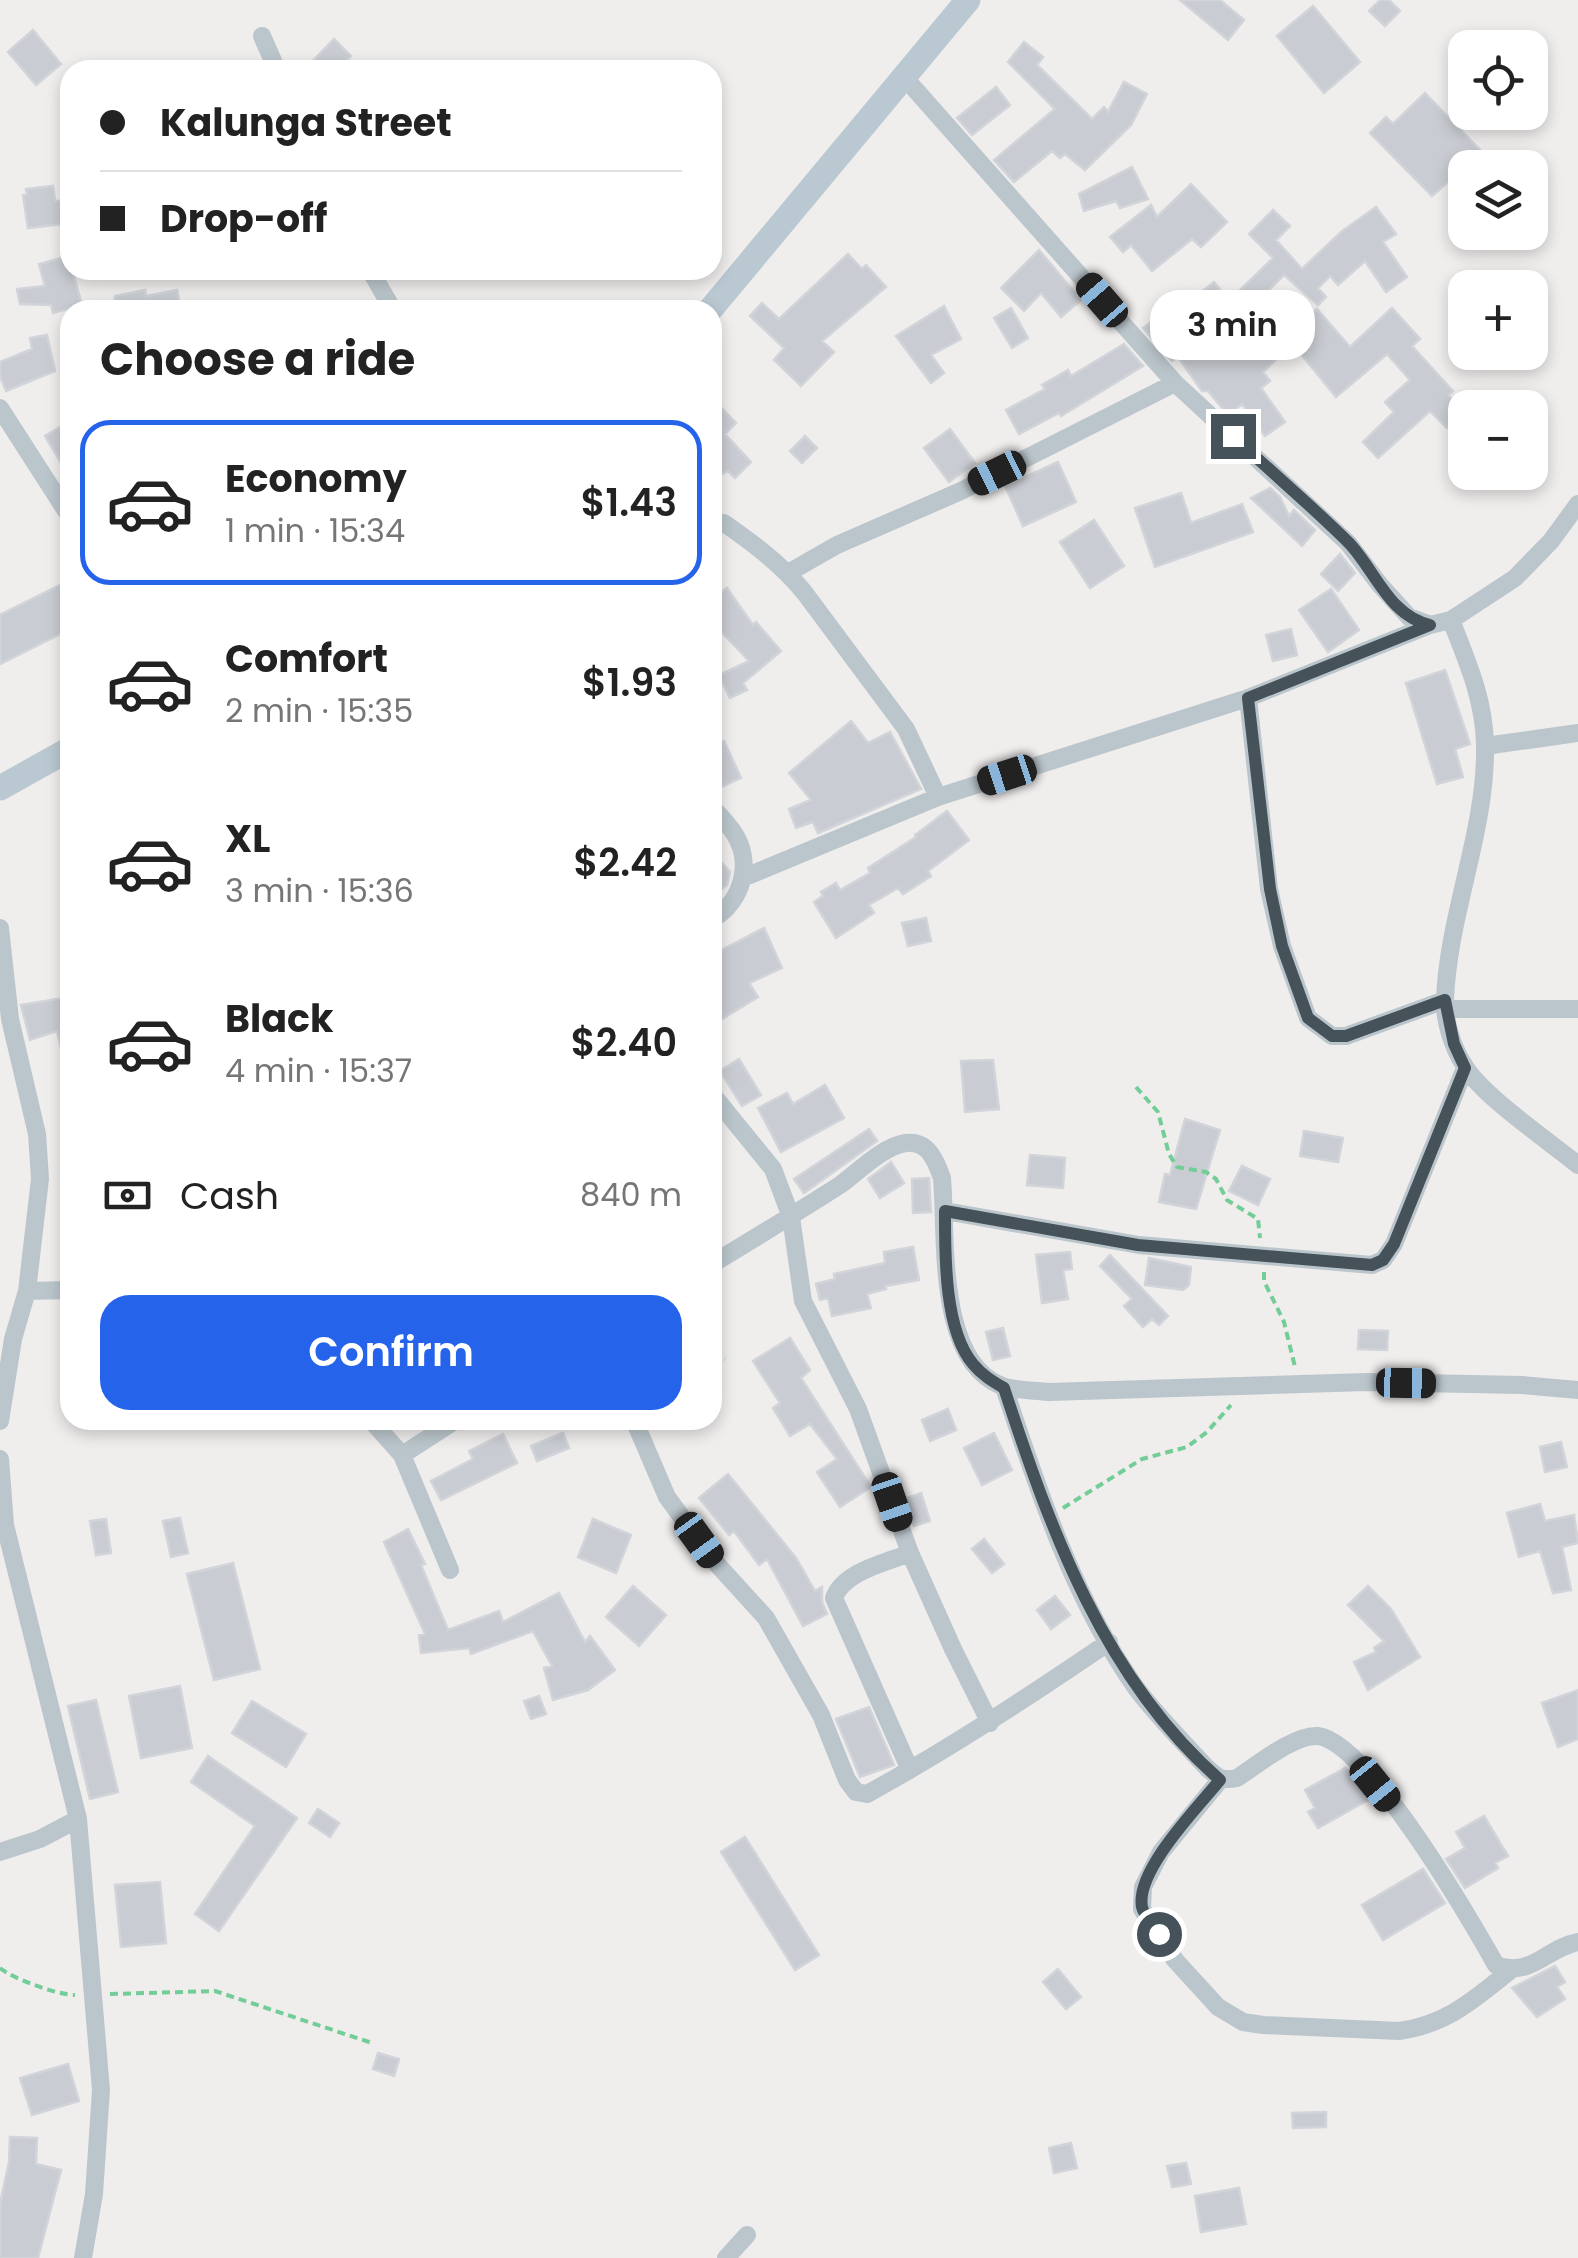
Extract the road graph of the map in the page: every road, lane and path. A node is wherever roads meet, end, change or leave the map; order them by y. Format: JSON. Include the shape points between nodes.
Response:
{"nodes":[{"id":1,"x":968,"y":0,"type":"edge"},
{"id":2,"x":262,"y":36,"type":"dead end"},
{"id":3,"x":273,"y":60,"type":"edge"},
{"id":4,"x":905,"y":78,"type":"junction"},
{"id":5,"x":718,"y":300,"type":"edge"},
{"id":6,"x":1175,"y":383,"type":"junction"},
{"id":7,"x":0,"y":408,"type":"edge"},
{"id":8,"x":60,"y":501,"type":"edge"},
{"id":9,"x":1578,"y":504,"type":"edge"},
{"id":10,"x":724,"y":523,"type":"dead end"},
{"id":11,"x":788,"y":573,"type":"junction"},
{"id":12,"x":1451,"y":620,"type":"junction"},
{"id":13,"x":1430,"y":625,"type":"junction"},
{"id":14,"x":1248,"y":698,"type":"junction"},
{"id":15,"x":1578,"y":732,"type":"edge"},
{"id":16,"x":1485,"y":746,"type":"junction"},
{"id":17,"x":60,"y":754,"type":"edge"},
{"id":18,"x":0,"y":788,"type":"edge"},
{"id":19,"x":938,"y":797,"type":"junction"},
{"id":20,"x":722,"y":819,"type":"edge"},
{"id":21,"x":744,"y":868,"type":"junction"},
{"id":22,"x":722,"y":910,"type":"edge"},
{"id":23,"x":0,"y":928,"type":"edge"},
{"id":24,"x":1446,"y":1004,"type":"junction"},
{"id":25,"x":1578,"y":1009,"type":"edge"},
{"id":26,"x":1465,"y":1068,"type":"junction"},
{"id":27,"x":1136,"y":1087,"type":"dead end"},
{"id":28,"x":722,"y":1106,"type":"edge"},
{"id":29,"x":1578,"y":1166,"type":"edge"},
{"id":30,"x":945,"y":1211,"type":"junction"},
{"id":31,"x":790,"y":1217,"type":"junction"},
{"id":32,"x":1263,"y":1257,"type":"junction"},
{"id":33,"x":722,"y":1258,"type":"edge"},
{"id":34,"x":60,"y":1290,"type":"edge"},
{"id":35,"x":27,"y":1291,"type":"junction"},
{"id":36,"x":722,"y":1358,"type":"edge"},
{"id":37,"x":726,"y":1359,"type":"dead end"},
{"id":38,"x":1245,"y":1384,"type":"junction"},
{"id":39,"x":1299,"y":1386,"type":"junction"},
{"id":40,"x":1004,"y":1388,"type":"junction"},
{"id":41,"x":1578,"y":1390,"type":"edge"},
{"id":42,"x":0,"y":1422,"type":"edge"},
{"id":43,"x":380,"y":1430,"type":"edge"},
{"id":44,"x":441,"y":1430,"type":"edge"},
{"id":45,"x":638,"y":1430,"type":"edge"},
{"id":46,"x":402,"y":1455,"type":"junction"},
{"id":47,"x":0,"y":1459,"type":"edge"},
{"id":48,"x":1048,"y":1517,"type":"junction"},
{"id":49,"x":910,"y":1553,"type":"junction"},
{"id":50,"x":450,"y":1570,"type":"dead end"},
{"id":51,"x":1108,"y":1642,"type":"junction"},
{"id":52,"x":990,"y":1722,"type":"junction"},
{"id":53,"x":910,"y":1770,"type":"junction"},
{"id":54,"x":1220,"y":1780,"type":"junction"},
{"id":55,"x":78,"y":1819,"type":"junction"},
{"id":56,"x":0,"y":1852,"type":"edge"},
{"id":57,"x":1578,"y":1942,"type":"edge"},
{"id":58,"x":0,"y":1968,"type":"edge"},
{"id":59,"x":1511,"y":1970,"type":"junction"},
{"id":60,"x":95,"y":1995,"type":"junction"},
{"id":61,"x":372,"y":2042,"type":"dead end"},
{"id":62,"x":748,"y":2234,"type":"dead end"},
{"id":63,"x":83,"y":2258,"type":"edge"},
{"id":64,"x":726,"y":2258,"type":"edge"}],
"edges":[{"from":1,"to":4,"type":"main road"},
{"from":2,"to":3,"type":"street"},
{"from":4,"to":5,"type":"main road"},
{"from":4,"to":6,"type":"street"},
{"from":6,"to":11,"type":"street"},
{"from":6,"to":13,"type":"street","via":[[1348,543],[1409,617]]},
{"from":7,"to":8,"type":"street"},
{"from":9,"to":12,"type":"street","via":[[1515,578]]},
{"from":10,"to":11,"type":"street"},
{"from":11,"to":19,"type":"street","via":[[906,729]]},
{"from":12,"to":13,"type":"street"},
{"from":12,"to":16,"type":"street","via":[[1475,680]]},
{"from":13,"to":14,"type":"street"},
{"from":14,"to":19,"type":"street"},
{"from":14,"to":24,"type":"street","via":[[1270,889],[1308,1018],[1332,1036],[1346,1036]]},
{"from":15,"to":16,"type":"street"},
{"from":16,"to":24,"type":"street"},
{"from":17,"to":18,"type":"main road"},
{"from":19,"to":21,"type":"street","via":[[750,875]]},
{"from":20,"to":21,"type":"street","via":[[742,850]]},
{"from":21,"to":22,"type":"street","via":[[741,886]]},
{"from":23,"to":35,"type":"street","via":[[10,1019],[37,1134]]},
{"from":24,"to":25,"type":"street"},
{"from":24,"to":26,"type":"street"},
{"from":26,"to":29,"type":"street"},
{"from":26,"to":32,"type":"street","via":[[1383,1260],[1349,1265]]},
{"from":27,"to":32,"type":"path","via":[[1158,1112],[1177,1167],[1206,1172],[1227,1200],[1258,1220]]},
{"from":28,"to":31,"type":"street","via":[[773,1169]]},
{"from":30,"to":31,"type":"street","via":[[936,1160],[926,1147],[907,1142]]},
{"from":30,"to":32,"type":"street","via":[[1138,1245]]},
{"from":30,"to":40,"type":"street","via":[[954,1322],[970,1361]]},
{"from":31,"to":33,"type":"street"},
{"from":31,"to":49,"type":"street","via":[[804,1302],[858,1408]]},
{"from":32,"to":39,"type":"path","via":[[1264,1281],[1284,1322]]},
{"from":34,"to":35,"type":"street"},
{"from":35,"to":42,"type":"street"},
{"from":36,"to":37,"type":"path"},
{"from":38,"to":39,"type":"street"},
{"from":38,"to":40,"type":"street"},
{"from":38,"to":48,"type":"path","via":[[1223,1417],[1188,1447],[1142,1459]]},
{"from":39,"to":41,"type":"street"},
{"from":40,"to":48,"type":"street"},
{"from":43,"to":46,"type":"street"},
{"from":44,"to":46,"type":"street"},
{"from":45,"to":53,"type":"street","via":[[667,1497],[766,1618],[822,1715],[856,1792],[867,1794]]},
{"from":46,"to":50,"type":"street"},
{"from":47,"to":55,"type":"street","via":[[5,1524]]},
{"from":48,"to":51,"type":"street"},
{"from":49,"to":52,"type":"street"},
{"from":49,"to":53,"type":"street","via":[[850,1578],[834,1598]]},
{"from":51,"to":52,"type":"street"},
{"from":51,"to":54,"type":"street","via":[[1137,1688]]},
{"from":52,"to":53,"type":"street"},
{"from":54,"to":59,"type":"street","via":[[1237,1778],[1304,1736],[1336,1742],[1437,1862],[1496,1965]]},
{"from":54,"to":59,"type":"street","via":[[1162,1852],[1144,1887],[1142,1908],[1175,1960],[1218,2008],[1262,2025],[1400,2031],[1449,2018]]},
{"from":55,"to":56,"type":"street"},
{"from":55,"to":60,"type":"street"},
{"from":57,"to":59,"type":"street"},
{"from":58,"to":60,"type":"path","via":[[58,1995]]},
{"from":60,"to":61,"type":"path","via":[[215,1991]]},
{"from":60,"to":63,"type":"street","via":[[100,2138]]},
{"from":62,"to":64,"type":"street"}]}
